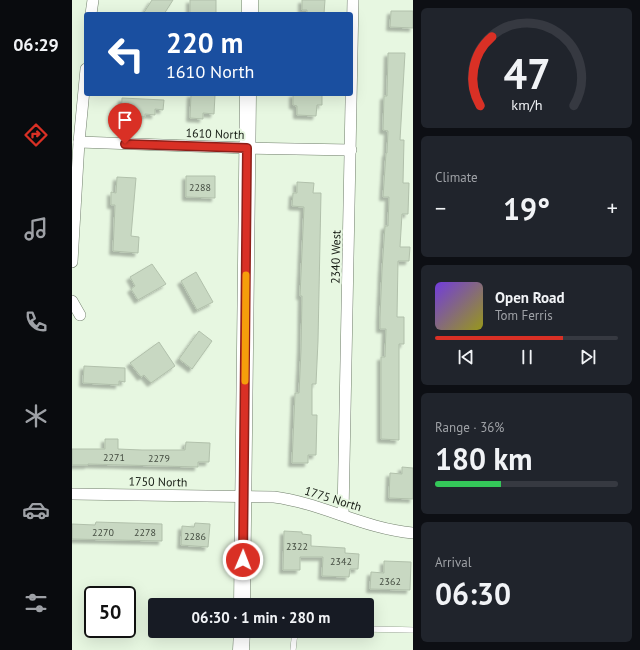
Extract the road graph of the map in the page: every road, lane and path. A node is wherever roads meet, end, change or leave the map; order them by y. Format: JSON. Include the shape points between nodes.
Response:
{"nodes":[{"id":1,"x":93,"y":0,"type":"edge"},
{"id":2,"x":250,"y":0,"type":"edge"},
{"id":3,"x":353,"y":0,"type":"edge"},
{"id":4,"x":91,"y":12,"type":"edge"},
{"id":5,"x":250,"y":12,"type":"edge"},
{"id":6,"x":353,"y":12,"type":"edge"},
{"id":7,"x":84,"y":90,"type":"edge"},
{"id":8,"x":248,"y":96,"type":"edge"},
{"id":9,"x":352,"y":96,"type":"edge"},
{"id":10,"x":79,"y":142,"type":"junction"},
{"id":11,"x":247,"y":148,"type":"junction"},
{"id":12,"x":351,"y":150,"type":"junction"},
{"id":13,"x":72,"y":262,"type":"edge"},
{"id":14,"x":72,"y":301,"type":"edge"},
{"id":15,"x":80,"y":315,"type":"dead end"},
{"id":16,"x":72,"y":494,"type":"edge"},
{"id":17,"x":243,"y":496,"type":"junction"},
{"id":18,"x":343,"y":515,"type":"junction"},
{"id":19,"x":413,"y":533,"type":"edge"},
{"id":20,"x":242,"y":598,"type":"edge"},
{"id":21,"x":374,"y":629,"type":"edge"},
{"id":22,"x":413,"y":630,"type":"edge"},
{"id":23,"x":242,"y":638,"type":"edge"},
{"id":24,"x":294,"y":638,"type":"edge"},
{"id":25,"x":241,"y":650,"type":"edge"},
{"id":26,"x":293,"y":650,"type":"edge"}],
"edges":[{"from":1,"to":4,"type":"street"},
{"from":2,"to":5,"type":"main road"},
{"from":3,"to":6,"type":"street","name":"2340 West"},
{"from":7,"to":10,"type":"street"},
{"from":8,"to":11,"type":"main road"},
{"from":9,"to":12,"type":"street","name":"2340 West"},
{"from":10,"to":11,"type":"street","name":"1610 North"},
{"from":10,"to":13,"type":"street"},
{"from":11,"to":12,"type":"street","name":"1610 North"},
{"from":11,"to":17,"type":"main road"},
{"from":12,"to":18,"type":"street","name":"2340 West"},
{"from":14,"to":15,"type":"street"},
{"from":16,"to":17,"type":"street","name":"1750 North"},
{"from":17,"to":18,"type":"street","name":"1775 North","via":[[290,499]]},
{"from":17,"to":20,"type":"main road"},
{"from":18,"to":19,"type":"street","name":"1775 North","via":[[380,528]]},
{"from":21,"to":22,"type":"lane"},
{"from":23,"to":25,"type":"main road"},
{"from":24,"to":26,"type":"lane"}]}
